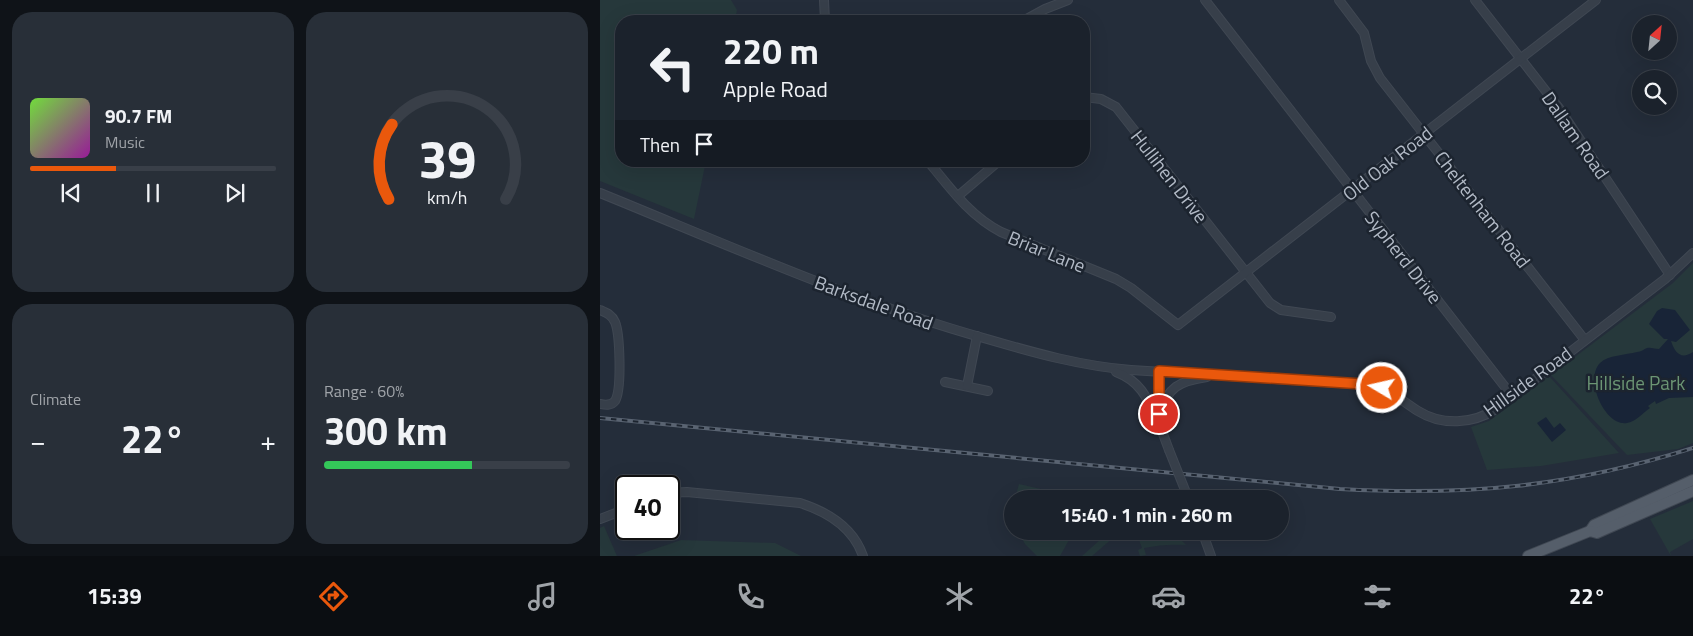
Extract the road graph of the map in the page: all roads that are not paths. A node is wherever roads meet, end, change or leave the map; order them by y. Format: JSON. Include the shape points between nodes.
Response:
{"nodes":[{"id":1,"x":824,"y":0,"type":"edge"},
{"id":2,"x":1068,"y":0,"type":"edge"},
{"id":3,"x":1205,"y":0,"type":"edge"},
{"id":4,"x":1339,"y":0,"type":"edge"},
{"id":5,"x":1475,"y":0,"type":"edge"},
{"id":6,"x":1596,"y":0,"type":"edge"},
{"id":7,"x":825,"y":15,"type":"edge"},
{"id":8,"x":1034,"y":15,"type":"edge"},
{"id":9,"x":1521,"y":59,"type":"junction"},
{"id":10,"x":1090,"y":98,"type":"edge"},
{"id":11,"x":1424,"y":134,"type":"junction"},
{"id":12,"x":933,"y":167,"type":"edge"},
{"id":13,"x":992,"y":167,"type":"edge"},
{"id":14,"x":1352,"y":190,"type":"junction"},
{"id":15,"x":600,"y":193,"type":"edge"},
{"id":16,"x":958,"y":196,"type":"junction"},
{"id":17,"x":1693,"y":253,"type":"edge"},
{"id":18,"x":1245,"y":273,"type":"junction"},
{"id":19,"x":1670,"y":274,"type":"junction"},
{"id":20,"x":600,"y":310,"type":"edge"},
{"id":21,"x":1331,"y":317,"type":"dead end"},
{"id":22,"x":1178,"y":325,"type":"joint"},
{"id":23,"x":977,"y":336,"type":"junction"},
{"id":24,"x":1584,"y":339,"type":"junction"},
{"id":25,"x":1097,"y":367,"type":"junction"},
{"id":26,"x":1159,"y":371,"type":"junction"},
{"id":27,"x":1221,"y":375,"type":"junction"},
{"id":28,"x":944,"y":382,"type":"dead end"},
{"id":29,"x":967,"y":386,"type":"junction"},
{"id":30,"x":988,"y":391,"type":"dead end"},
{"id":31,"x":1512,"y":396,"type":"junction"},
{"id":32,"x":600,"y":404,"type":"edge"},
{"id":33,"x":1159,"y":414,"type":"junction"},
{"id":34,"x":1162,"y":431,"type":"junction"},
{"id":35,"x":1693,"y":480,"type":"edge"},
{"id":36,"x":1185,"y":490,"type":"edge"},
{"id":37,"x":1693,"y":491,"type":"edge"},
{"id":38,"x":680,"y":492,"type":"edge"},
{"id":39,"x":615,"y":513,"type":"edge"},
{"id":40,"x":600,"y":519,"type":"edge"},
{"id":41,"x":1590,"y":531,"type":"junction"},
{"id":42,"x":1205,"y":540,"type":"edge"},
{"id":43,"x":863,"y":556,"type":"edge"},
{"id":44,"x":1211,"y":556,"type":"edge"},
{"id":45,"x":1528,"y":556,"type":"edge"}],
"edges":[{"from":1,"to":7,"type":"street"},
{"from":2,"to":8,"type":"street"},
{"from":3,"to":14,"type":"street","name":"Sypherd Drive"},
{"from":4,"to":11,"type":"street","name":"Cheltenham Road","via":[[1364,33],[1374,68]]},
{"from":5,"to":9,"type":"street","name":"Dallam Road"},
{"from":6,"to":9,"type":"street","name":"Old Oak Road"},
{"from":9,"to":11,"type":"street","name":"Old Oak Road"},
{"from":9,"to":19,"type":"street","name":"Dallam Road","via":[[1563,114]]},
{"from":10,"to":18,"type":"street","name":"Hullihen Drive","via":[[1102,99],[1116,107]]},
{"from":11,"to":14,"type":"street","name":"Old Oak Road"},
{"from":11,"to":24,"type":"street","name":"Cheltenham Road"},
{"from":12,"to":16,"type":"street","name":"Briar Lane"},
{"from":13,"to":16,"type":"street"},
{"from":14,"to":18,"type":"street","name":"Old Oak Road"},
{"from":14,"to":31,"type":"street","name":"Sypherd Drive"},
{"from":15,"to":23,"type":"street","name":"Barksdale Road","via":[[846,294]]},
{"from":16,"to":22,"type":"street","name":"Briar Lane","via":[[991,227],[1116,279]]},
{"from":17,"to":19,"type":"street","name":"Hillside Road"},
{"from":18,"to":21,"type":"street","name":"Hullihen Drive","via":[[1276,307]]},
{"from":18,"to":22,"type":"street","name":"Old Oak Road"},
{"from":19,"to":24,"type":"street","name":"Hillside Road"},
{"from":20,"to":32,"type":"street","via":[[611,315],[616,323],[619,342],[618,392],[614,401],[608,405]]},
{"from":23,"to":25,"type":"street","name":"Barksdale Road"},
{"from":23,"to":29,"type":"street"},
{"from":24,"to":31,"type":"street","name":"Hillside Road"},
{"from":25,"to":26,"type":"street","name":"Barksdale Road"},
{"from":25,"to":34,"type":"street","via":[[1126,376],[1141,388]]},
{"from":26,"to":27,"type":"street","name":"Hillside Road"},
{"from":26,"to":33,"type":"street"},
{"from":27,"to":31,"type":"street","name":"Hillside Road","via":[[1371,385],[1392,392],[1424,414],[1451,422],[1483,416]]},
{"from":27,"to":33,"type":"street","via":[[1183,382],[1175,387],[1165,398]]},
{"from":28,"to":29,"type":"street"},
{"from":29,"to":30,"type":"street"},
{"from":33,"to":34,"type":"street"},
{"from":34,"to":36,"type":"street","bridge":true},
{"from":35,"to":41,"type":"main road","via":[[1594,524]]},
{"from":37,"to":41,"type":"main road","via":[[1597,533]]},
{"from":38,"to":43,"type":"street","via":[[807,505],[842,524],[853,536]]},
{"from":39,"to":40,"type":"street"},
{"from":41,"to":45,"type":"main road"},
{"from":42,"to":44,"type":"street"}]}
